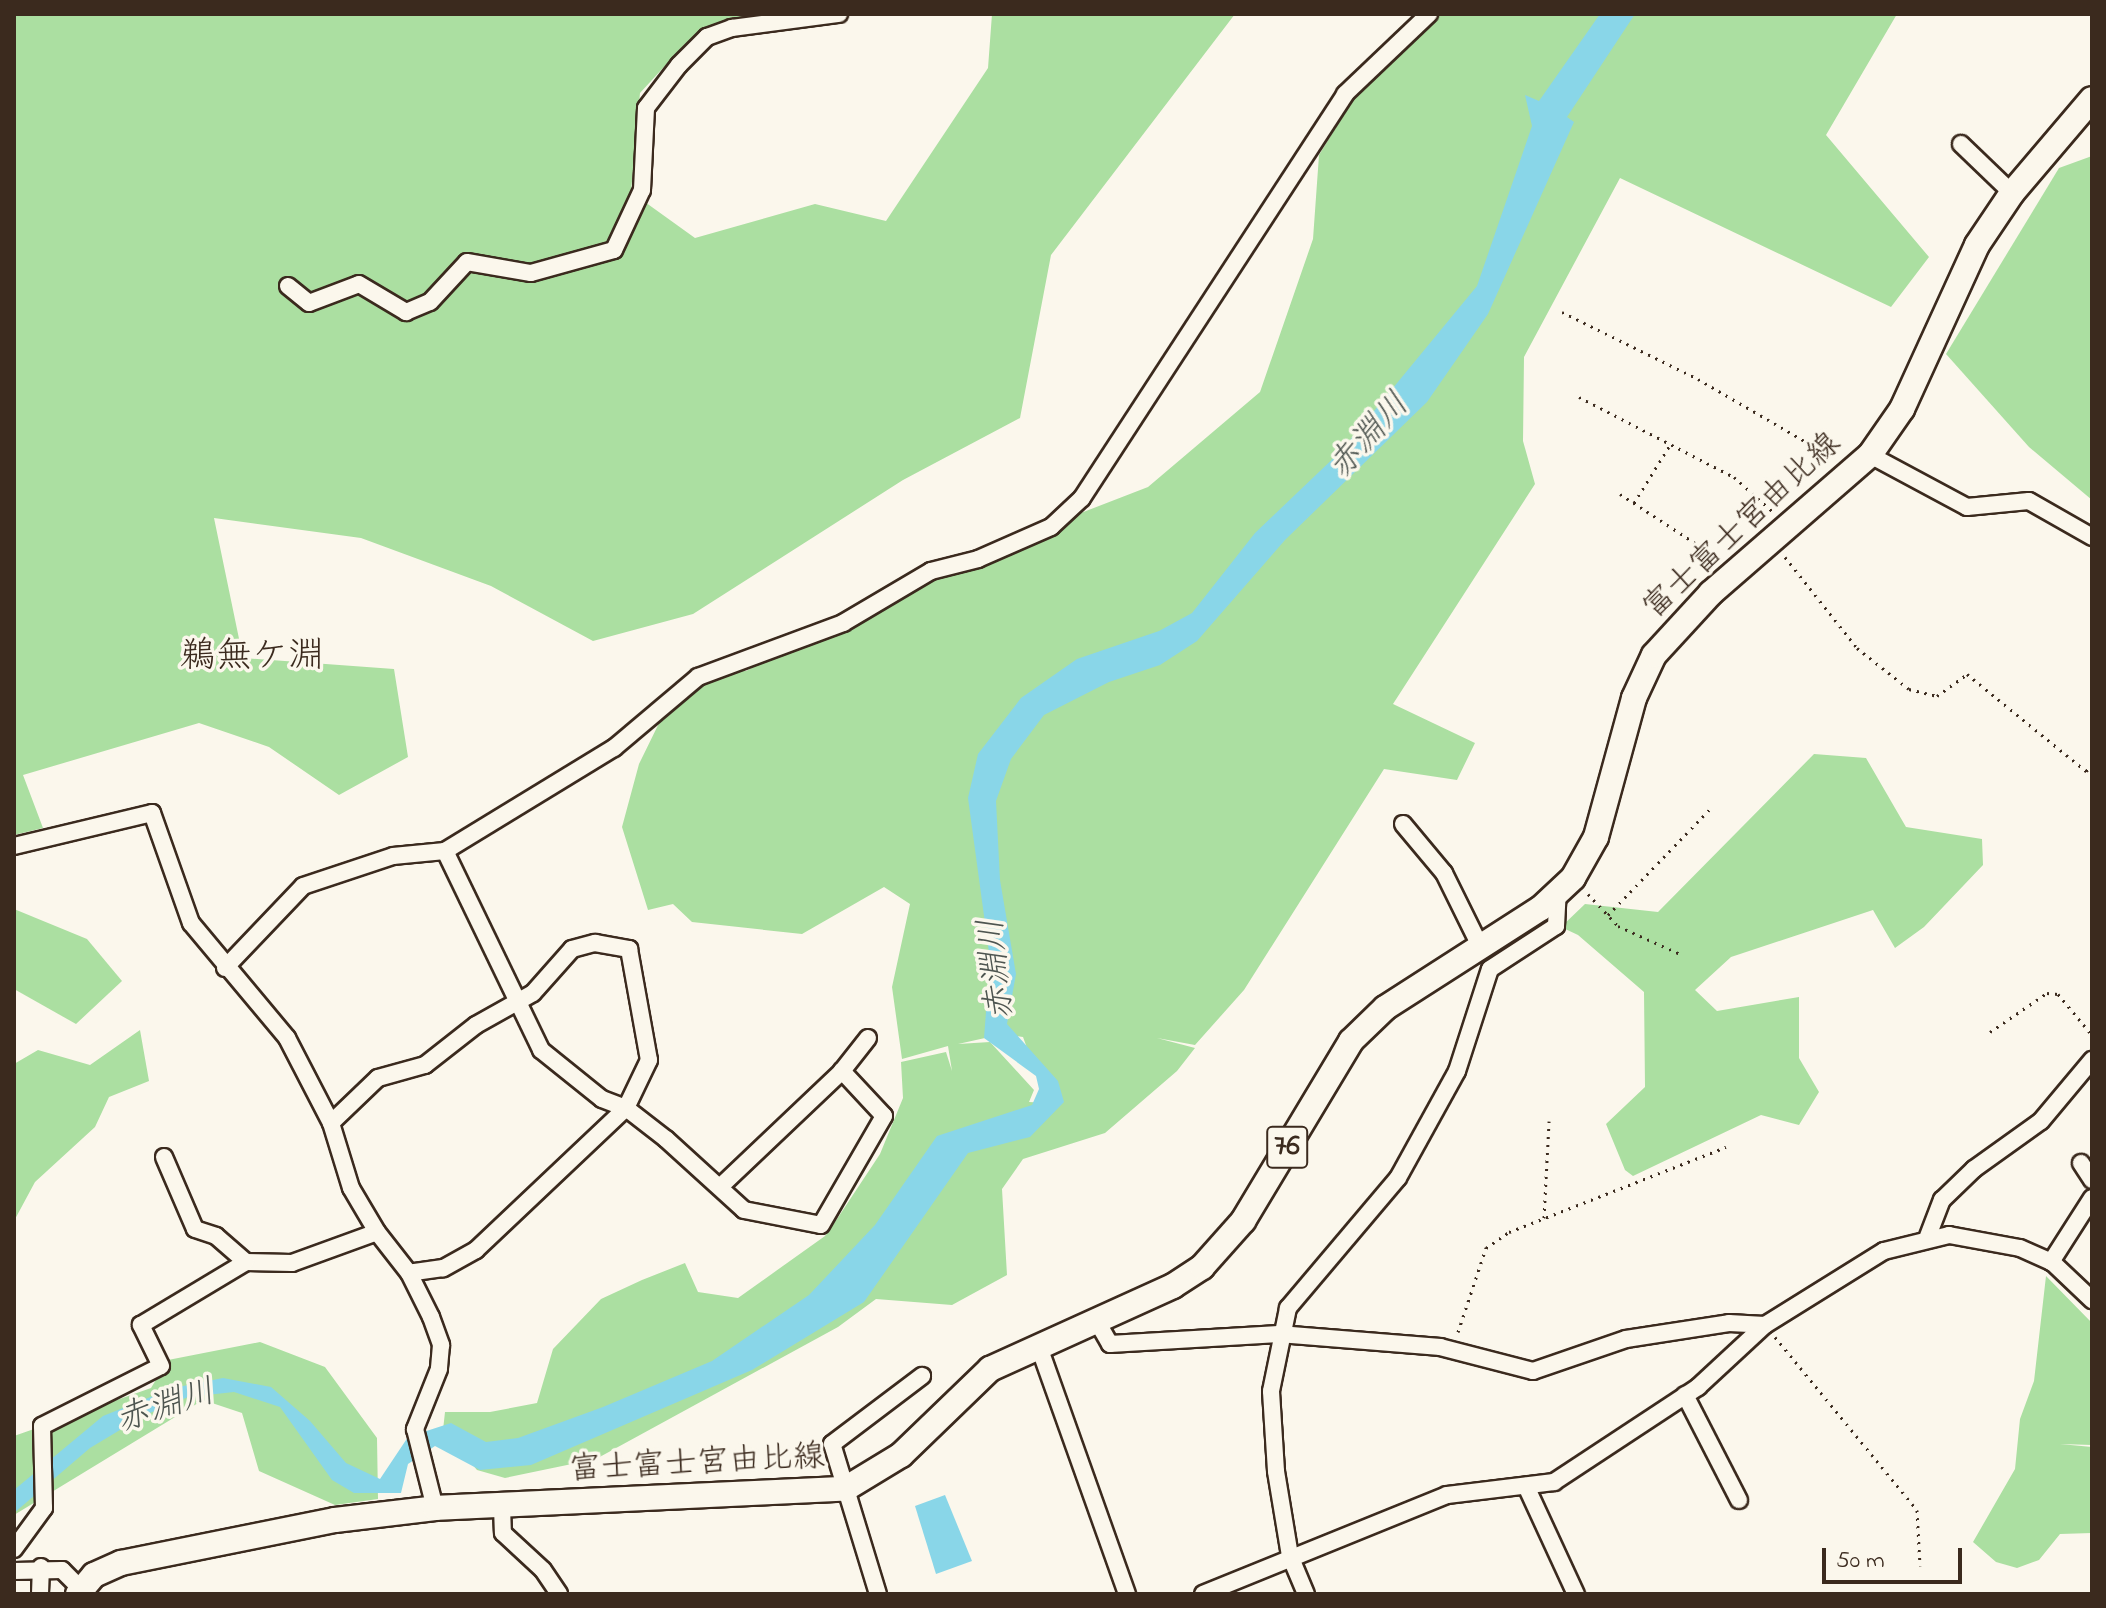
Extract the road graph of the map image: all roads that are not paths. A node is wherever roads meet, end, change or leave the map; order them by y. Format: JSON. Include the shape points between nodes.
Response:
{"nodes":[{"id":1,"x":839,"y":14,"type":"edge"},
{"id":2,"x":1429,"y":14,"type":"edge"},
{"id":3,"x":2092,"y":99,"type":"edge"},
{"id":4,"x":1961,"y":144,"type":"dead end"},
{"id":5,"x":2012,"y":193,"type":"junction"},
{"id":6,"x":288,"y":286,"type":"dead end"},
{"id":7,"x":1862,"y":463,"type":"junction"},
{"id":8,"x":2092,"y":537,"type":"edge"},
{"id":9,"x":1403,"y":824,"type":"dead end"},
{"id":10,"x":14,"y":846,"type":"edge"},
{"id":11,"x":445,"y":851,"type":"junction"},
{"id":12,"x":1566,"y":886,"type":"junction"},
{"id":13,"x":1480,"y":946,"type":"junction"},
{"id":14,"x":225,"y":968,"type":"junction"},
{"id":15,"x":519,"y":999,"type":"junction"},
{"id":16,"x":868,"y":1038,"type":"dead end"},
{"id":17,"x":2092,"y":1060,"type":"edge"},
{"id":18,"x":842,"y":1071,"type":"junction"},
{"id":19,"x":626,"y":1108,"type":"junction"},
{"id":20,"x":331,"y":1123,"type":"junction"},
{"id":21,"x":164,"y":1157,"type":"dead end"},
{"id":22,"x":2081,"y":1163,"type":"dead end"},
{"id":23,"x":2092,"y":1180,"type":"edge"},
{"id":24,"x":722,"y":1185,"type":"junction"},
{"id":25,"x":2092,"y":1198,"type":"edge"},
{"id":26,"x":377,"y":1232,"type":"junction"},
{"id":27,"x":1928,"y":1236,"type":"junction"},
{"id":28,"x":246,"y":1262,"type":"junction"},
{"id":29,"x":2051,"y":1262,"type":"junction"},
{"id":30,"x":409,"y":1273,"type":"junction"},
{"id":31,"x":2092,"y":1300,"type":"edge"},
{"id":32,"x":1095,"y":1318,"type":"junction"},
{"id":33,"x":1765,"y":1325,"type":"junction"},
{"id":34,"x":1279,"y":1334,"type":"junction"},
{"id":35,"x":1038,"y":1344,"type":"junction"},
{"id":36,"x":922,"y":1376,"type":"dead end"},
{"id":37,"x":1685,"y":1395,"type":"junction"},
{"id":38,"x":1526,"y":1486,"type":"junction"},
{"id":39,"x":845,"y":1489,"type":"junction"},
{"id":40,"x":1739,"y":1500,"type":"dead end"},
{"id":41,"x":502,"y":1507,"type":"junction"},
{"id":42,"x":435,"y":1508,"type":"junction"},
{"id":43,"x":14,"y":1549,"type":"edge"},
{"id":44,"x":1290,"y":1556,"type":"junction"},
{"id":45,"x":41,"y":1567,"type":"junction"},
{"id":46,"x":14,"y":1571,"type":"edge"},
{"id":47,"x":80,"y":1591,"type":"edge"},
{"id":48,"x":40,"y":1594,"type":"edge"},
{"id":49,"x":559,"y":1594,"type":"edge"},
{"id":50,"x":878,"y":1594,"type":"edge"},
{"id":51,"x":1127,"y":1594,"type":"edge"},
{"id":52,"x":1203,"y":1594,"type":"edge"},
{"id":53,"x":1306,"y":1594,"type":"edge"},
{"id":54,"x":1576,"y":1594,"type":"edge"}],
"edges":[{"from":1,"to":6,"type":"street","via":[[732,28],[707,37],[679,65],[646,108],[642,190],[614,250],[531,273],[467,262],[456,268],[430,302],[406,312],[359,284],[309,303]]},
{"from":2,"to":11,"type":"street","via":[[1345,94],[1082,498],[1051,527],[978,559],[931,571],[843,623],[698,677],[614,748]]},
{"from":3,"to":5,"type":"main road","name":"富士富士宮由比線","number":"76"},
{"from":4,"to":5,"type":"street"},
{"from":5,"to":7,"type":"main road","name":"富士富士宮由比線","number":"76","via":[[1977,245],[1902,409]]},
{"from":7,"to":8,"type":"street","via":[[1967,507],[2029,501]]},
{"from":7,"to":12,"type":"main road","name":"富士富士宮由比線","number":"76","via":[[1678,624],[1654,655],[1634,698],[1596,837]]},
{"from":9,"to":13,"type":"street","via":[[1444,873]]},
{"from":10,"to":14,"type":"street","via":[[152,813],[191,923]]},
{"from":11,"to":14,"type":"street","via":[[393,856],[303,886],[288,895]]},
{"from":11,"to":15,"type":"street"},
{"from":12,"to":13,"type":"main road","name":"富士富士宮由比線","number":"76"},
{"from":12,"to":34,"type":"street","via":[[1556,926],[1490,969],[1457,1071],[1405,1166],[1288,1308]]},
{"from":13,"to":32,"type":"main road","name":"富士富士宮由比線","number":"76","via":[[1385,1008],[1351,1041],[1243,1221],[1202,1267],[1173,1286]]},
{"from":14,"to":20,"type":"street","via":[[287,1038]]},
{"from":15,"to":19,"type":"street","via":[[541,1050],[602,1099]]},
{"from":15,"to":19,"type":"street","via":[[533,993],[572,949],[595,943],[629,949],[649,1060]]},
{"from":15,"to":20,"type":"street","via":[[425,1065],[378,1078]]},
{"from":16,"to":18,"type":"street"},
{"from":17,"to":27,"type":"street","via":[[2041,1121],[1974,1169],[1942,1200]]},
{"from":18,"to":24,"type":"street"},
{"from":18,"to":24,"type":"street","via":[[884,1116],[821,1225],[744,1210]]},
{"from":19,"to":24,"type":"street"},
{"from":19,"to":30,"type":"street","via":[[476,1250],[443,1268]]},
{"from":20,"to":26,"type":"street","via":[[351,1188]]},
{"from":21,"to":28,"type":"street","via":[[195,1229],[216,1236]]},
{"from":22,"to":23,"type":"street"},
{"from":25,"to":29,"type":"street"},
{"from":26,"to":28,"type":"street","via":[[292,1263]]},
{"from":26,"to":30,"type":"street"},
{"from":27,"to":29,"type":"street","via":[[2020,1248]]},
{"from":27,"to":33,"type":"street","via":[[1884,1251]]},
{"from":28,"to":43,"type":"street","via":[[141,1325],[161,1366],[42,1426],[44,1508]]},
{"from":29,"to":31,"type":"street"},
{"from":30,"to":42,"type":"street","via":[[441,1345],[435,1387],[421,1403],[415,1429]]},
{"from":32,"to":34,"type":"street","via":[[1110,1344]]},
{"from":32,"to":35,"type":"main road","name":"富士富士宮由比線","number":"76"},
{"from":33,"to":34,"type":"street","via":[[1729,1323],[1626,1339],[1533,1371],[1452,1351]]},
{"from":33,"to":37,"type":"street"},
{"from":34,"to":44,"type":"street","via":[[1271,1391]]},
{"from":35,"to":39,"type":"main road","name":"富士富士宮由比線","number":"76","via":[[990,1369],[901,1455]]},
{"from":35,"to":51,"type":"street"},
{"from":36,"to":39,"type":"street","via":[[832,1444]]},
{"from":37,"to":38,"type":"street","via":[[1554,1482]]},
{"from":37,"to":40,"type":"street"},
{"from":38,"to":44,"type":"street","via":[[1447,1495]]},
{"from":38,"to":54,"type":"street"},
{"from":39,"to":41,"type":"main road","name":"富士富士宮由比線","number":"76"},
{"from":39,"to":50,"type":"street"},
{"from":41,"to":42,"type":"main road","name":"富士富士宮由比線","number":"76"},
{"from":41,"to":49,"type":"street","via":[[503,1533],[543,1570]]},
{"from":42,"to":47,"type":"main road","name":"富士富士宮由比線","number":"76","via":[[335,1520],[121,1563],[94,1575]]},
{"from":44,"to":52,"type":"street"},
{"from":44,"to":53,"type":"street"},
{"from":45,"to":46,"type":"street"},
{"from":45,"to":47,"type":"street","via":[[62,1570]]},
{"from":45,"to":48,"type":"street"}]}
